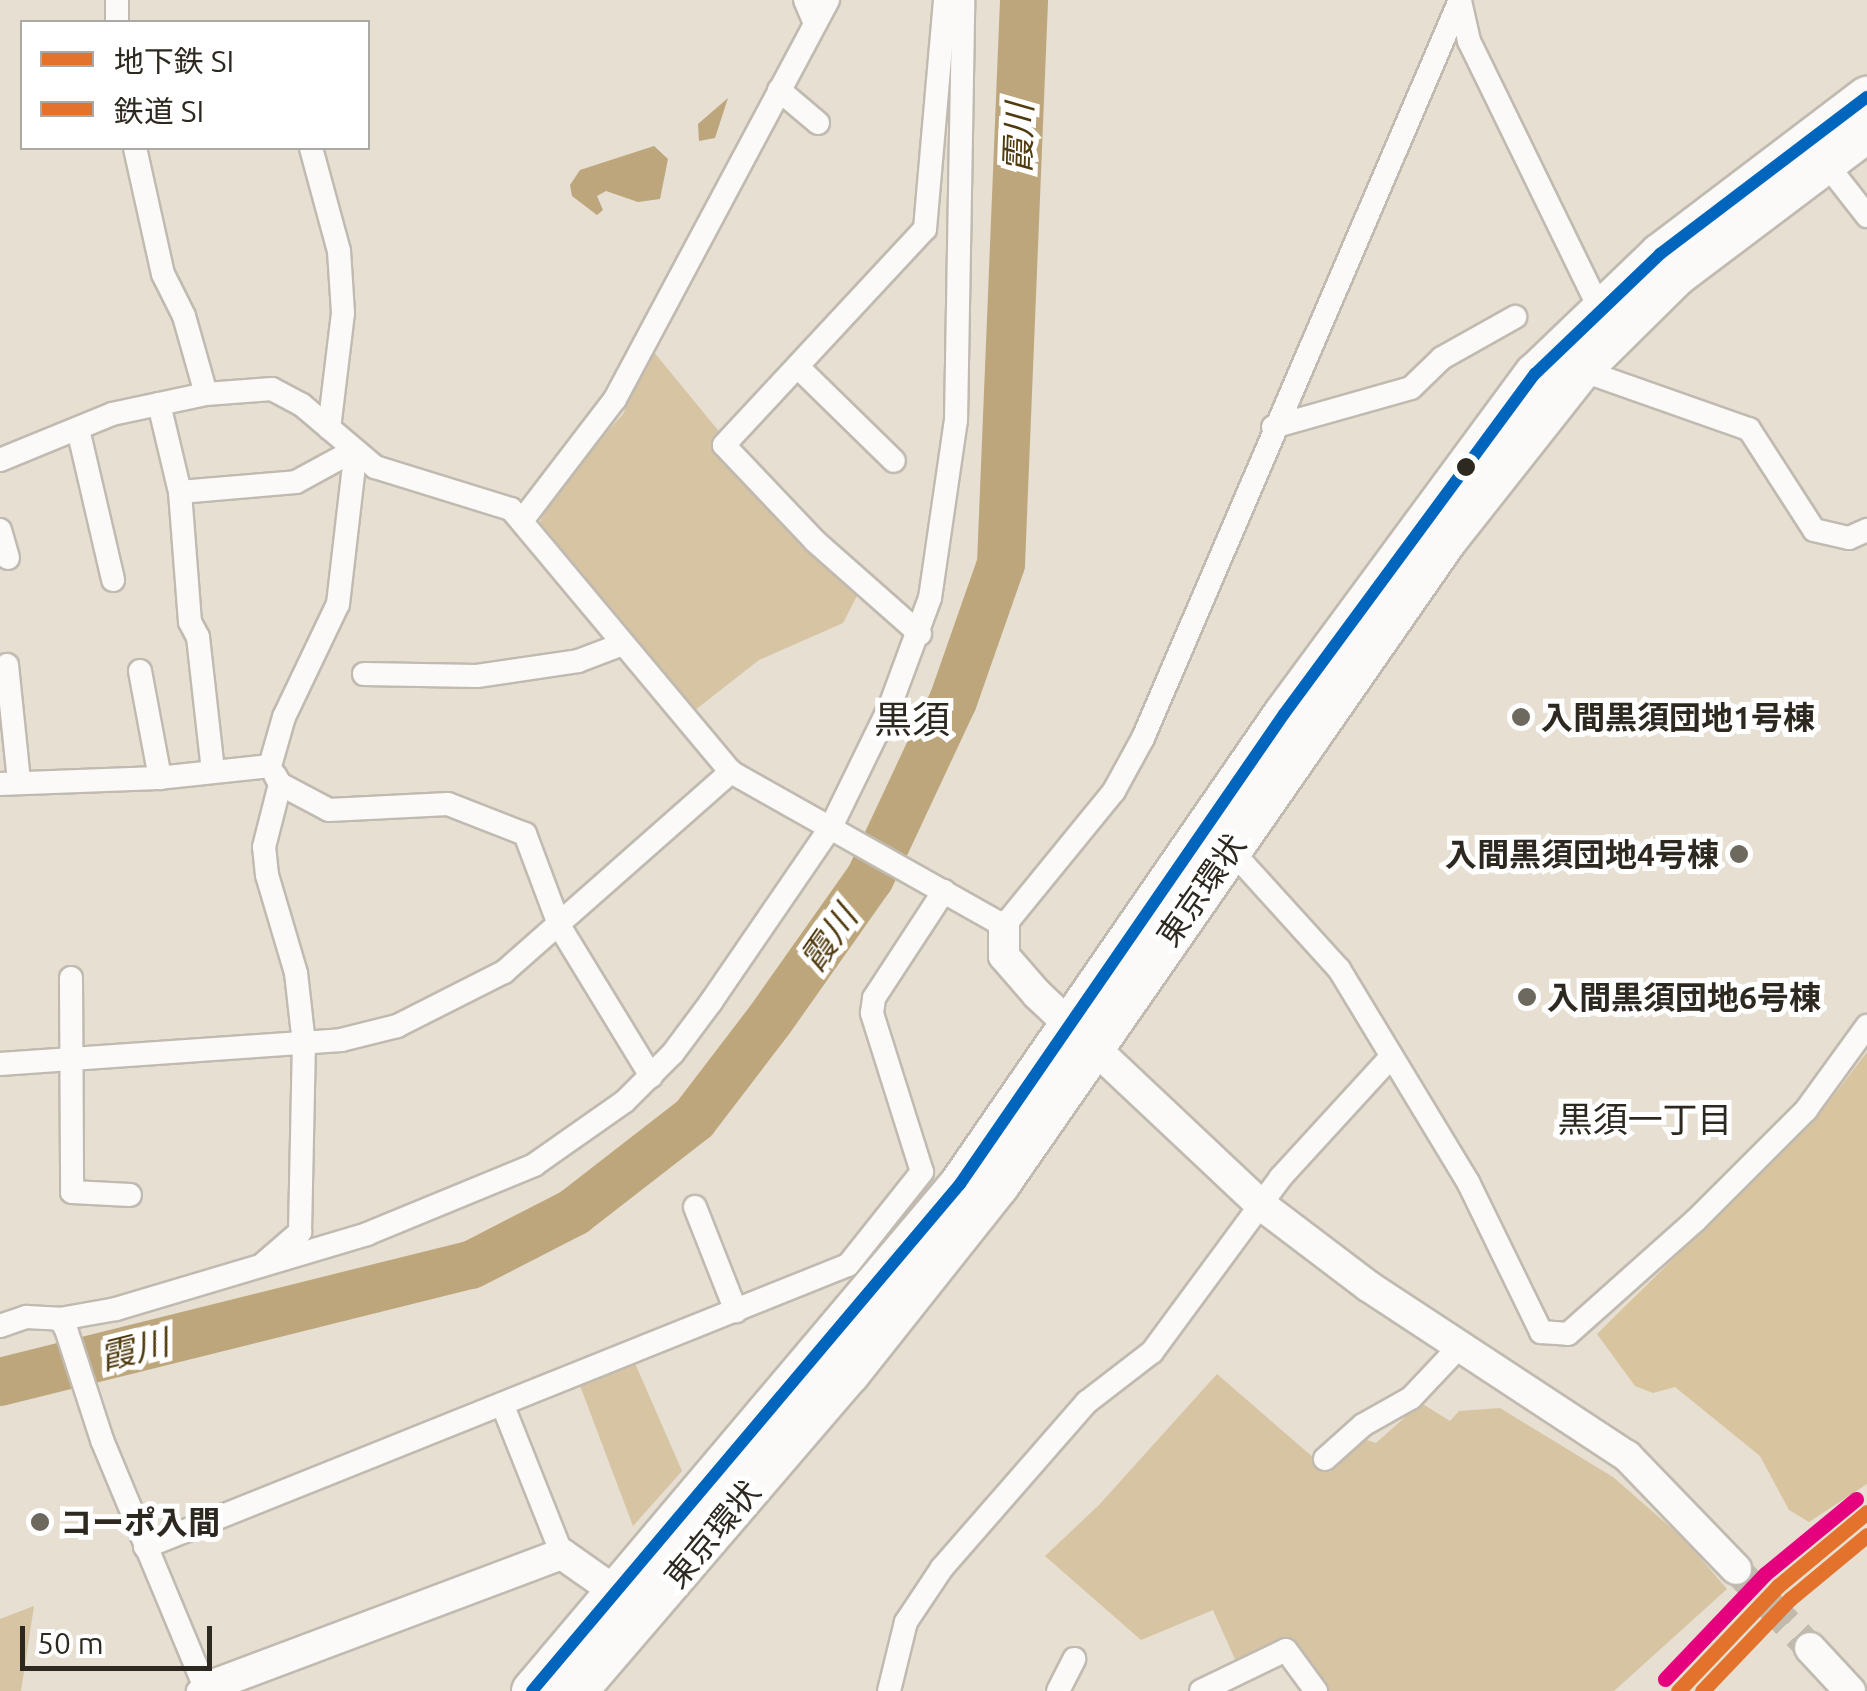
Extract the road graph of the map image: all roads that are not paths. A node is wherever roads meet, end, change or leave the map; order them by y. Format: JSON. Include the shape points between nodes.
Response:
{"nodes":[{"id":1,"x":805,"y":0,"type":"edge"},
{"id":2,"x":828,"y":0,"type":"edge"},
{"id":3,"x":945,"y":0,"type":"edge"},
{"id":4,"x":963,"y":0,"type":"edge"},
{"id":5,"x":1460,"y":0,"type":"edge"},
{"id":6,"x":814,"y":23,"type":"junction"},
{"id":7,"x":778,"y":90,"type":"junction"},
{"id":8,"x":1867,"y":98,"type":"edge"},
{"id":9,"x":818,"y":123,"type":"dead end"},
{"id":10,"x":1867,"y":132,"type":"edge"},
{"id":11,"x":134,"y":150,"type":"edge"},
{"id":12,"x":313,"y":150,"type":"edge"},
{"id":13,"x":1824,"y":161,"type":"junction"},
{"id":14,"x":1867,"y":216,"type":"edge"},
{"id":15,"x":1599,"y":308,"type":"junction"},
{"id":16,"x":1515,"y":317,"type":"dead end"},
{"id":17,"x":798,"y":367,"type":"junction"},
{"id":18,"x":1580,"y":370,"type":"junction"},
{"id":19,"x":206,"y":394,"type":"junction"},
{"id":20,"x":160,"y":404,"type":"junction"},
{"id":21,"x":1273,"y":427,"type":"junction"},
{"id":22,"x":78,"y":428,"type":"junction"},
{"id":23,"x":328,"y":428,"type":"junction"},
{"id":24,"x":353,"y":454,"type":"junction"},
{"id":25,"x":0,"y":460,"type":"edge"},
{"id":26,"x":894,"y":461,"type":"dead end"},
{"id":27,"x":180,"y":492,"type":"junction"},
{"id":28,"x":524,"y":518,"type":"junction"},
{"id":29,"x":0,"y":530,"type":"edge"},
{"id":30,"x":1867,"y":530,"type":"edge"},
{"id":31,"x":8,"y":558,"type":"dead end"},
{"id":32,"x":112,"y":580,"type":"dead end"},
{"id":33,"x":920,"y":634,"type":"junction"},
{"id":34,"x":623,"y":644,"type":"junction"},
{"id":35,"x":7,"y":664,"type":"dead end"},
{"id":36,"x":140,"y":672,"type":"dead end"},
{"id":37,"x":364,"y":674,"type":"dead end"},
{"id":38,"x":212,"y":770,"type":"junction"},
{"id":39,"x":731,"y":772,"type":"junction"},
{"id":40,"x":275,"y":775,"type":"junction"},
{"id":41,"x":160,"y":778,"type":"junction"},
{"id":42,"x":9,"y":783,"type":"edge"},
{"id":43,"x":836,"y":827,"type":"junction"},
{"id":44,"x":1230,"y":849,"type":"junction"},
{"id":45,"x":944,"y":891,"type":"junction"},
{"id":46,"x":1004,"y":926,"type":"junction"},
{"id":47,"x":560,"y":927,"type":"junction"},
{"id":48,"x":72,"y":978,"type":"dead end"},
{"id":49,"x":1867,"y":1026,"type":"edge"},
{"id":50,"x":1082,"y":1035,"type":"junction"},
{"id":51,"x":304,"y":1044,"type":"junction"},
{"id":52,"x":72,"y":1058,"type":"junction"},
{"id":53,"x":1389,"y":1059,"type":"junction"},
{"id":54,"x":0,"y":1064,"type":"edge"},
{"id":55,"x":651,"y":1076,"type":"junction"},
{"id":56,"x":130,"y":1194,"type":"dead end"},
{"id":57,"x":1260,"y":1204,"type":"junction"},
{"id":58,"x":696,"y":1206,"type":"dead end"},
{"id":59,"x":262,"y":1266,"type":"junction"},
{"id":60,"x":736,"y":1311,"type":"junction"},
{"id":61,"x":63,"y":1324,"type":"junction"},
{"id":62,"x":0,"y":1326,"type":"edge"},
{"id":63,"x":1461,"y":1345,"type":"junction"},
{"id":64,"x":503,"y":1406,"type":"junction"},
{"id":65,"x":1325,"y":1459,"type":"dead end"},
{"id":66,"x":145,"y":1547,"type":"junction"},
{"id":67,"x":562,"y":1554,"type":"junction"},
{"id":68,"x":1736,"y":1569,"type":"tunnel mouth"},
{"id":69,"x":616,"y":1592,"type":"junction"},
{"id":70,"x":1810,"y":1648,"type":"tunnel mouth"},
{"id":71,"x":1074,"y":1658,"type":"dead end"},
{"id":72,"x":202,"y":1689,"type":"edge"},
{"id":73,"x":532,"y":1691,"type":"edge"},
{"id":74,"x":577,"y":1691,"type":"edge"},
{"id":75,"x":889,"y":1691,"type":"edge"},
{"id":76,"x":1058,"y":1691,"type":"edge"},
{"id":77,"x":1202,"y":1691,"type":"edge"},
{"id":78,"x":1316,"y":1691,"type":"edge"},
{"id":79,"x":1850,"y":1691,"type":"edge"}],
"edges":[{"from":1,"to":6,"type":"street"},
{"from":2,"to":6,"type":"street"},
{"from":3,"to":17,"type":"street","via":[[925,228]]},
{"from":4,"to":33,"type":"street","via":[[956,420],[947,508]]},
{"from":5,"to":15,"type":"street","via":[[1470,42]]},
{"from":5,"to":21,"type":"street"},
{"from":6,"to":7,"type":"street"},
{"from":7,"to":9,"type":"street"},
{"from":7,"to":28,"type":"street","via":[[616,399]]},
{"from":8,"to":15,"type":"highway","name":"東京環状","via":[[1727,198]]},
{"from":10,"to":13,"type":"highway","name":"東京環状"},
{"from":11,"to":19,"type":"street","via":[[152,237]]},
{"from":12,"to":23,"type":"street","via":[[339,251],[343,313]]},
{"from":13,"to":14,"type":"street"},
{"from":13,"to":18,"type":"highway","name":"東京環状","via":[[1676,276]]},
{"from":15,"to":50,"type":"highway","name":"東京環状","via":[[1478,446]]},
{"from":16,"to":21,"type":"street","via":[[1442,358],[1412,388]]},
{"from":17,"to":26,"type":"street"},
{"from":17,"to":33,"type":"street","via":[[724,445],[814,541]]},
{"from":18,"to":30,"type":"street","via":[[1749,430],[1814,530],[1849,538]]},
{"from":18,"to":44,"type":"highway","name":"東京環状","via":[[1446,541]]},
{"from":19,"to":20,"type":"street"},
{"from":19,"to":23,"type":"street","via":[[272,390]]},
{"from":20,"to":22,"type":"street"},
{"from":20,"to":27,"type":"street"},
{"from":21,"to":46,"type":"street","via":[[1126,771]]},
{"from":22,"to":25,"type":"street"},
{"from":22,"to":32,"type":"street"},
{"from":23,"to":24,"type":"street"},
{"from":24,"to":27,"type":"street","via":[[296,482]]},
{"from":24,"to":28,"type":"street"},
{"from":24,"to":40,"type":"street","via":[[338,604],[284,717]]},
{"from":27,"to":38,"type":"street"},
{"from":28,"to":34,"type":"street"},
{"from":29,"to":31,"type":"street"},
{"from":33,"to":43,"type":"street"},
{"from":34,"to":37,"type":"street","via":[[578,661],[477,676]]},
{"from":34,"to":39,"type":"street"},
{"from":35,"to":42,"type":"street"},
{"from":36,"to":41,"type":"street"},
{"from":38,"to":40,"type":"street"},
{"from":38,"to":41,"type":"street"},
{"from":39,"to":43,"type":"street"},
{"from":39,"to":47,"type":"street"},
{"from":40,"to":47,"type":"street","via":[[329,810],[448,804],[525,834]]},
{"from":40,"to":51,"type":"street","via":[[265,861],[296,973]]},
{"from":41,"to":42,"type":"street"},
{"from":43,"to":45,"type":"street"},
{"from":43,"to":55,"type":"street"},
{"from":44,"to":50,"type":"highway","name":"東京環状"},
{"from":44,"to":53,"type":"street","via":[[1339,969]]},
{"from":45,"to":46,"type":"street"},
{"from":45,"to":60,"type":"street","via":[[874,998],[872,1014],[922,1172],[848,1266]]},
{"from":46,"to":50,"type":"street","via":[[1004,956]]},
{"from":47,"to":51,"type":"street","via":[[456,1000],[397,1026]]},
{"from":47,"to":55,"type":"street"},
{"from":48,"to":52,"type":"street"},
{"from":49,"to":53,"type":"street","via":[[1806,1110],[1568,1334],[1542,1332],[1468,1182]]},
{"from":50,"to":57,"type":"street"},
{"from":50,"to":69,"type":"highway","name":"東京環状"},
{"from":50,"to":74,"type":"highway","name":"東京環状","via":[[964,1232]]},
{"from":51,"to":52,"type":"street"},
{"from":51,"to":59,"type":"street","via":[[300,1232]]},
{"from":52,"to":54,"type":"street"},
{"from":52,"to":56,"type":"street","via":[[72,1192]]},
{"from":53,"to":57,"type":"street"},
{"from":55,"to":59,"type":"street","via":[[534,1166],[472,1196]]},
{"from":57,"to":63,"type":"street"},
{"from":57,"to":75,"type":"street","via":[[1152,1352],[1087,1402],[942,1568],[906,1622]]},
{"from":58,"to":60,"type":"street"},
{"from":59,"to":61,"type":"street"},
{"from":60,"to":64,"type":"street"},
{"from":61,"to":62,"type":"street","via":[[26,1317]]},
{"from":61,"to":66,"type":"street"},
{"from":63,"to":65,"type":"street","via":[[1412,1398],[1362,1425]]},
{"from":63,"to":68,"type":"street","via":[[1627,1456]]},
{"from":64,"to":66,"type":"street"},
{"from":64,"to":67,"type":"street"},
{"from":66,"to":72,"type":"street"},
{"from":67,"to":69,"type":"street"},
{"from":67,"to":72,"type":"street"},
{"from":69,"to":73,"type":"highway","name":"東京環状"},
{"from":70,"to":79,"type":"street"},
{"from":71,"to":76,"type":"street"},
{"from":77,"to":78,"type":"street","via":[[1286,1650]]}]}
